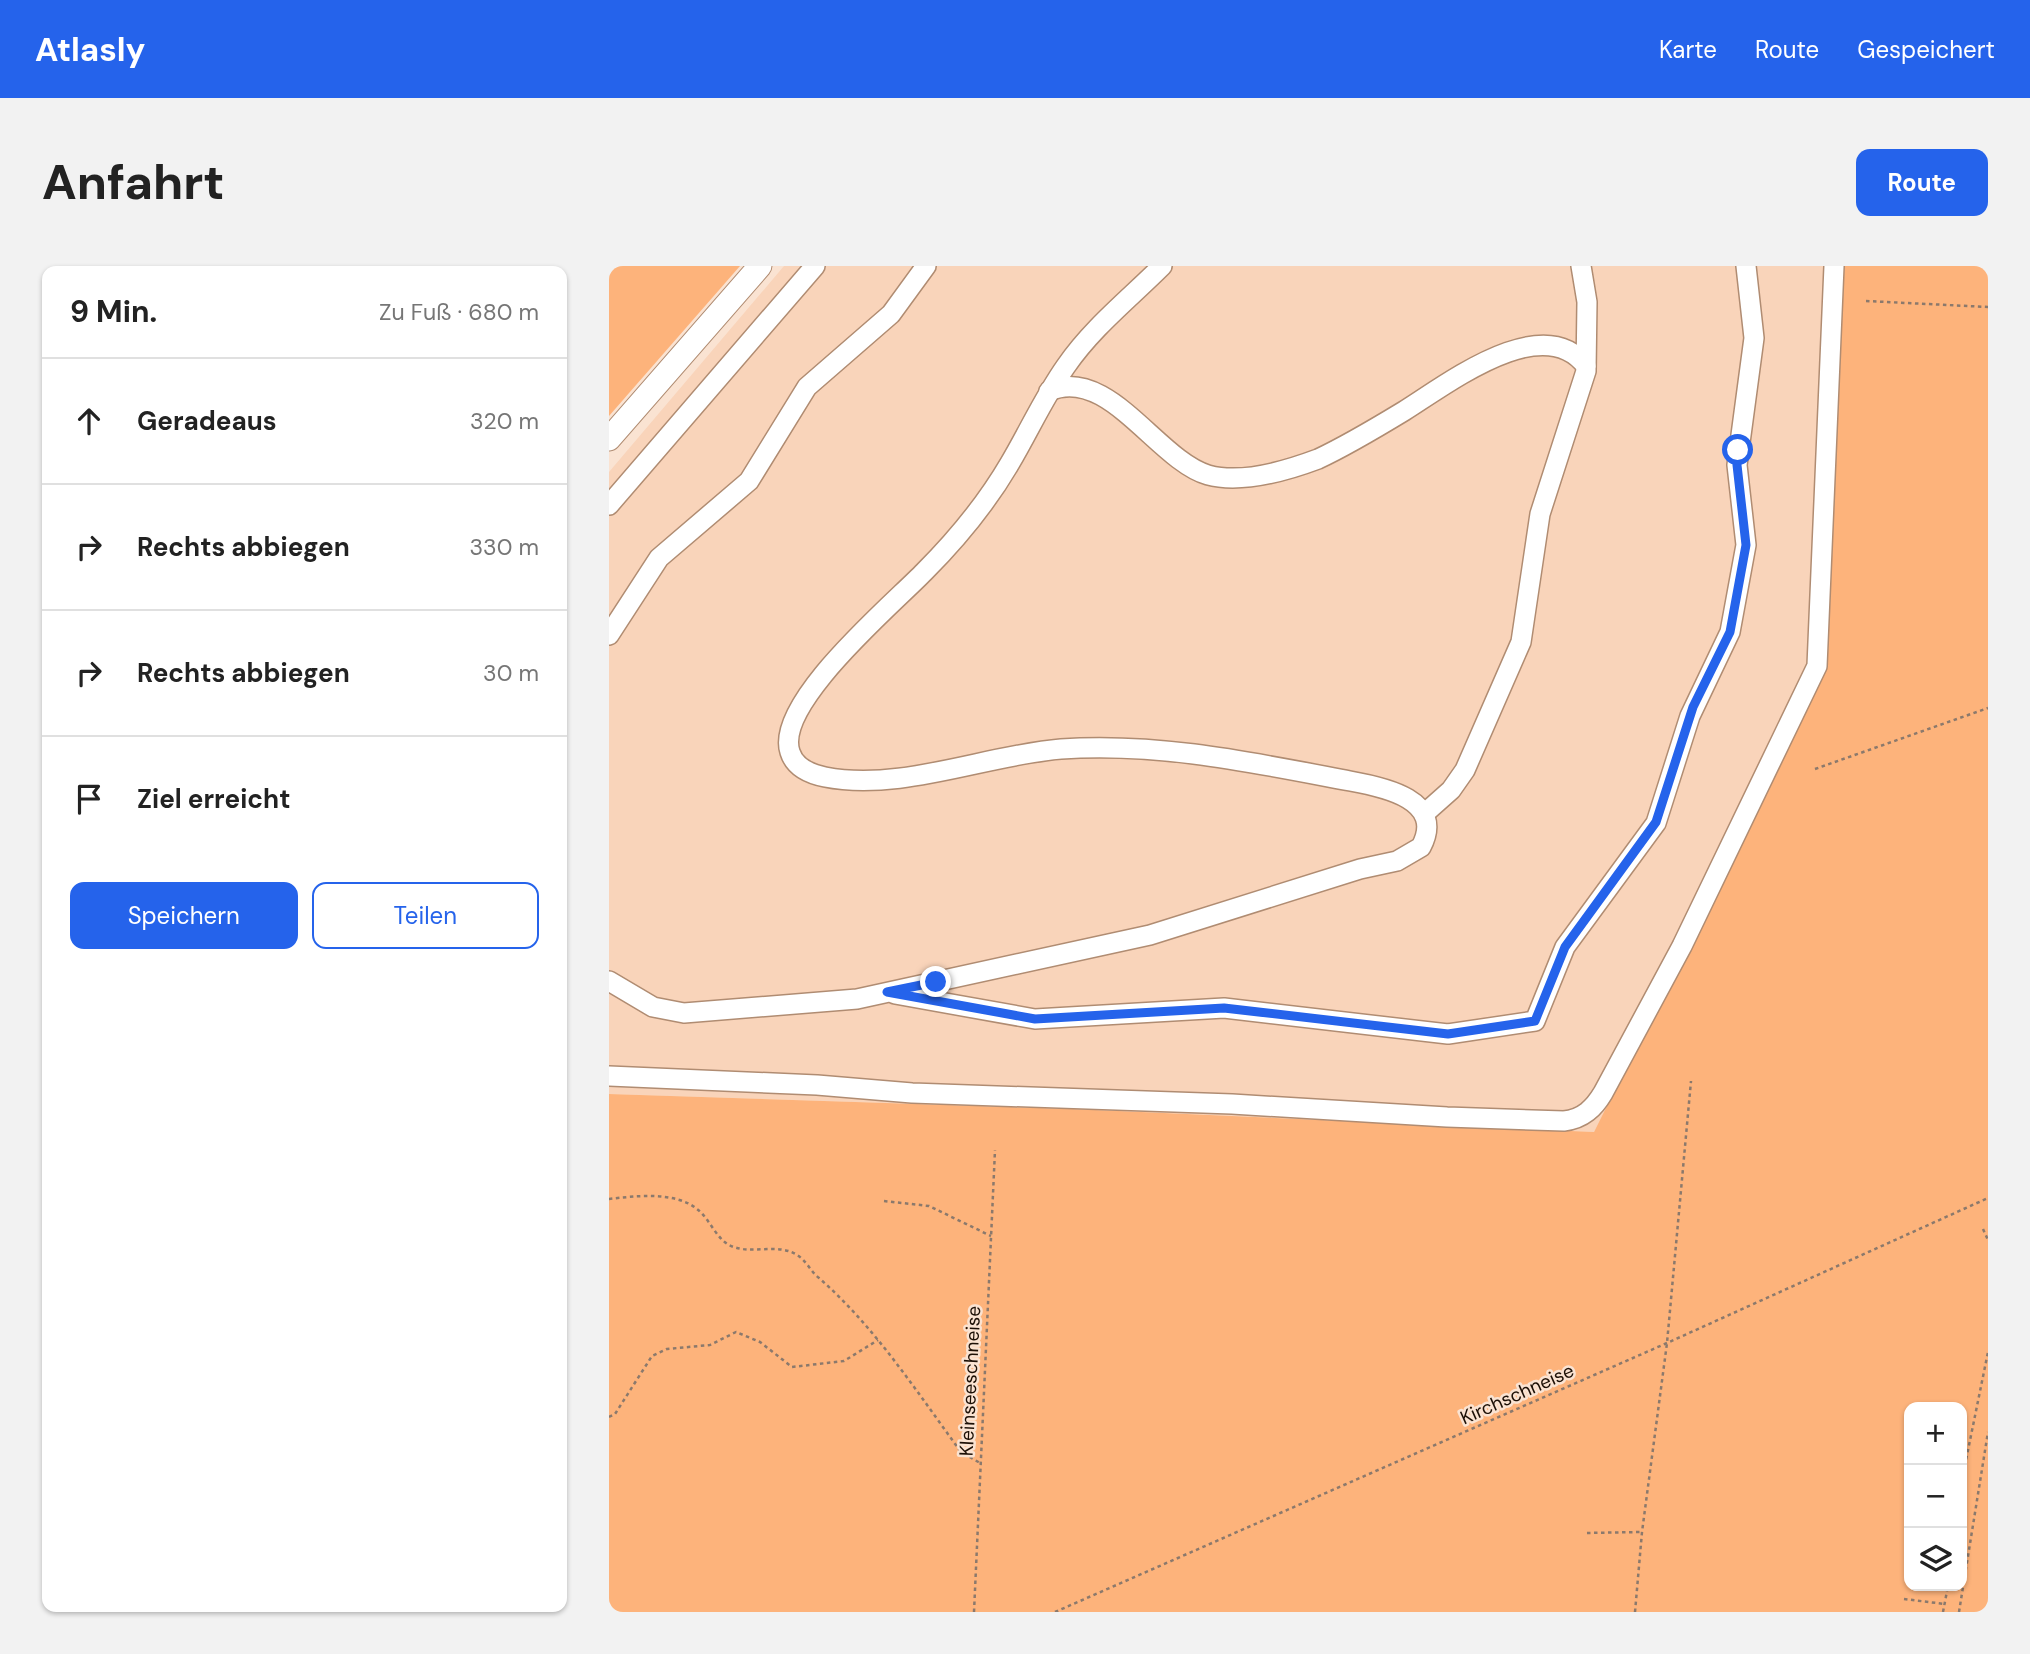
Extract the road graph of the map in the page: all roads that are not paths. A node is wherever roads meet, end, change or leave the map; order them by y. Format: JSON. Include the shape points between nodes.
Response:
{"nodes":[{"id":1,"x":760,"y":266,"type":"edge"},
{"id":2,"x":815,"y":266,"type":"edge"},
{"id":3,"x":926,"y":266,"type":"edge"},
{"id":4,"x":1162,"y":266,"type":"edge"},
{"id":5,"x":1581,"y":266,"type":"edge"},
{"id":6,"x":1746,"y":266,"type":"edge"},
{"id":7,"x":1834,"y":266,"type":"edge"},
{"id":8,"x":1066,"y":366,"type":"junction"},
{"id":9,"x":1586,"y":366,"type":"junction"},
{"id":10,"x":1078,"y":386,"type":"junction"},
{"id":11,"x":1049,"y":391,"type":"junction"},
{"id":12,"x":609,"y":439,"type":"edge"},
{"id":13,"x":609,"y":505,"type":"edge"},
{"id":14,"x":609,"y":635,"type":"edge"},
{"id":15,"x":1425,"y":814,"type":"junction"},
{"id":16,"x":609,"y":981,"type":"edge"},
{"id":17,"x":887,"y":992,"type":"junction"},
{"id":18,"x":609,"y":1076,"type":"edge"}],
"edges":[{"from":1,"to":12,"type":"main road"},
{"from":2,"to":13,"type":"lane"},
{"from":3,"to":14,"type":"lane","via":[[891,314],[807,387],[749,481],[659,558]]},
{"from":4,"to":8,"type":"lane","via":[[1088,338]]},
{"from":5,"to":9,"type":"lane","via":[[1587,302]]},
{"from":6,"to":17,"type":"lane","via":[[1754,348],[1737,465],[1746,545],[1730,632],[1693,707],[1656,822],[1565,947],[1535,1021],[1448,1034],[1224,1008],[1035,1019]]},
{"from":7,"to":18,"type":"lane","via":[[1817,666],[1682,946],[1603,1093],[1580,1117],[1564,1121],[1447,1117]]},
{"from":8,"to":10,"type":"lane","via":[[1068,377]]},
{"from":8,"to":11,"type":"lane"},
{"from":9,"to":10,"type":"lane","via":[[1563,347],[1535,346],[1501,355],[1318,459],[1227,478],[1185,464],[1112,404]]},
{"from":9,"to":15,"type":"lane","via":[[1540,514],[1519,650],[1465,771]]},
{"from":10,"to":11,"type":"lane","via":[[1063,385]]},
{"from":11,"to":15,"type":"lane","via":[[1011,463],[977,514],[806,695],[788,730],[789,749],[798,765],[827,778],[862,779],[1051,750],[1169,752],[1380,786],[1404,796]]},
{"from":15,"to":17,"type":"lane","via":[[1427,836],[1421,847],[1397,861],[1150,935]]},
{"from":16,"to":17,"type":"lane","via":[[647,1004],[684,1013],[841,1002]]}]}
